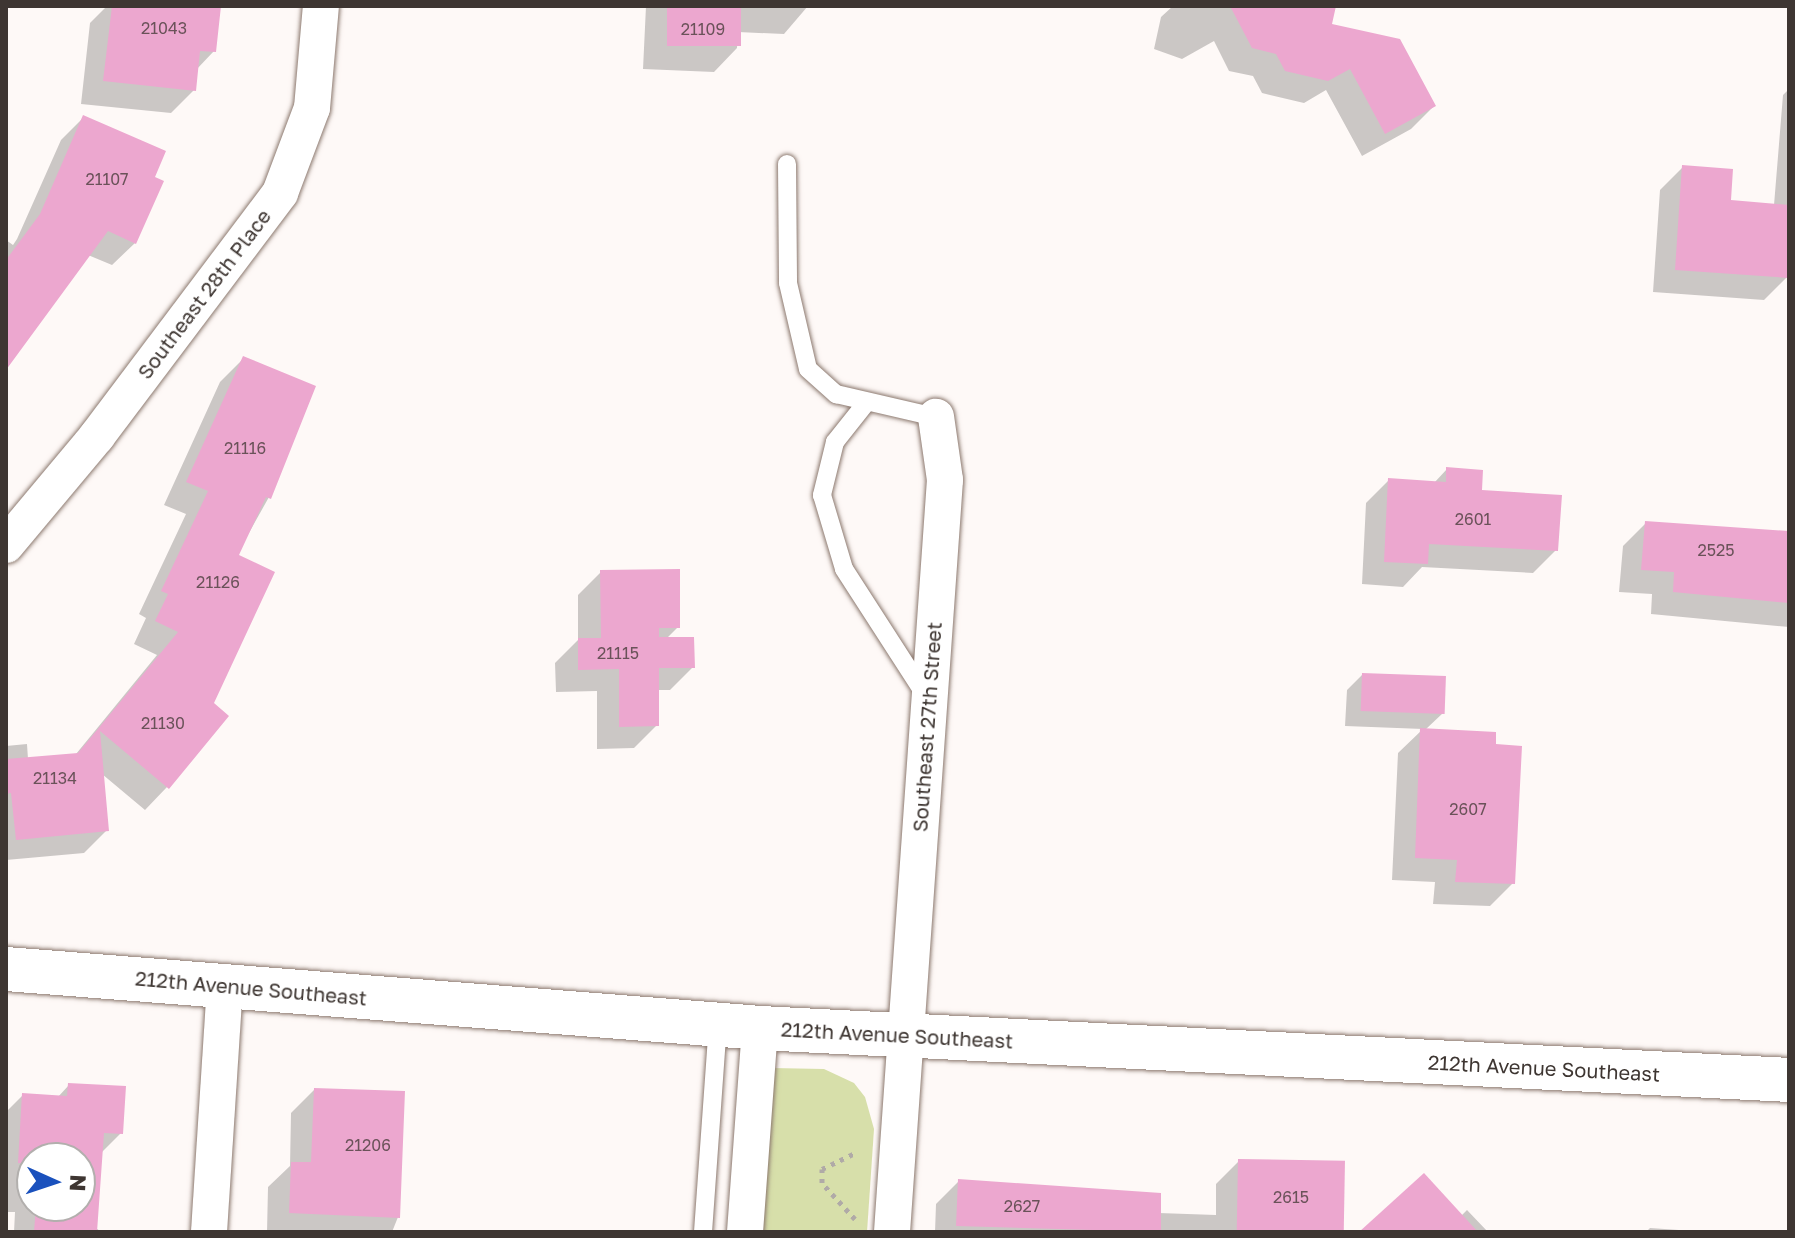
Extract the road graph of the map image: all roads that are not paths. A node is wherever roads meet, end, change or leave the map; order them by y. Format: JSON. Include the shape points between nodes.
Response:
{"nodes":[{"id":1,"x":321,"y":6,"type":"edge"},
{"id":2,"x":787,"y":164,"type":"dead end"},
{"id":3,"x":866,"y":403,"type":"junction"},
{"id":4,"x":936,"y":417,"type":"joint"},
{"id":5,"x":6,"y":545,"type":"edge"},
{"id":6,"x":929,"y":700,"type":"junction"},
{"id":7,"x":6,"y":969,"type":"edge"},
{"id":8,"x":225,"y":986,"type":"junction"},
{"id":9,"x":739,"y":1026,"type":"junction"},
{"id":10,"x":905,"y":1037,"type":"junction"},
{"id":11,"x":1789,"y":1080,"type":"edge"},
{"id":12,"x":879,"y":1231,"type":"edge"},
{"id":13,"x":209,"y":1232,"type":"edge"},
{"id":14,"x":703,"y":1232,"type":"edge"},
{"id":15,"x":745,"y":1232,"type":"edge"}],
"edges":[{"from":1,"to":5,"type":"street","name":"Southeast 28th Place","via":[[312,108],[280,193],[97,436]]},
{"from":2,"to":3,"type":"lane","via":[[788,283],[808,369],[836,394]]},
{"from":3,"to":4,"type":"lane"},
{"from":3,"to":6,"type":"lane","via":[[835,442],[822,495],[844,569]]},
{"from":4,"to":6,"type":"street","name":"Southeast 27th Street","via":[[945,480]]},
{"from":6,"to":10,"type":"street","name":"Southeast 27th Street"},
{"from":7,"to":8,"type":"street","name":"212th Avenue Southeast"},
{"from":8,"to":9,"type":"street","name":"212th Avenue Southeast"},
{"from":8,"to":13,"type":"street"},
{"from":9,"to":10,"type":"street","name":"212th Avenue Southeast"},
{"from":9,"to":14,"type":"lane"},
{"from":9,"to":15,"type":"street"},
{"from":10,"to":11,"type":"street","name":"212th Avenue Southeast"},
{"from":10,"to":12,"type":"street","name":"Southeast 27th Street"}]}
